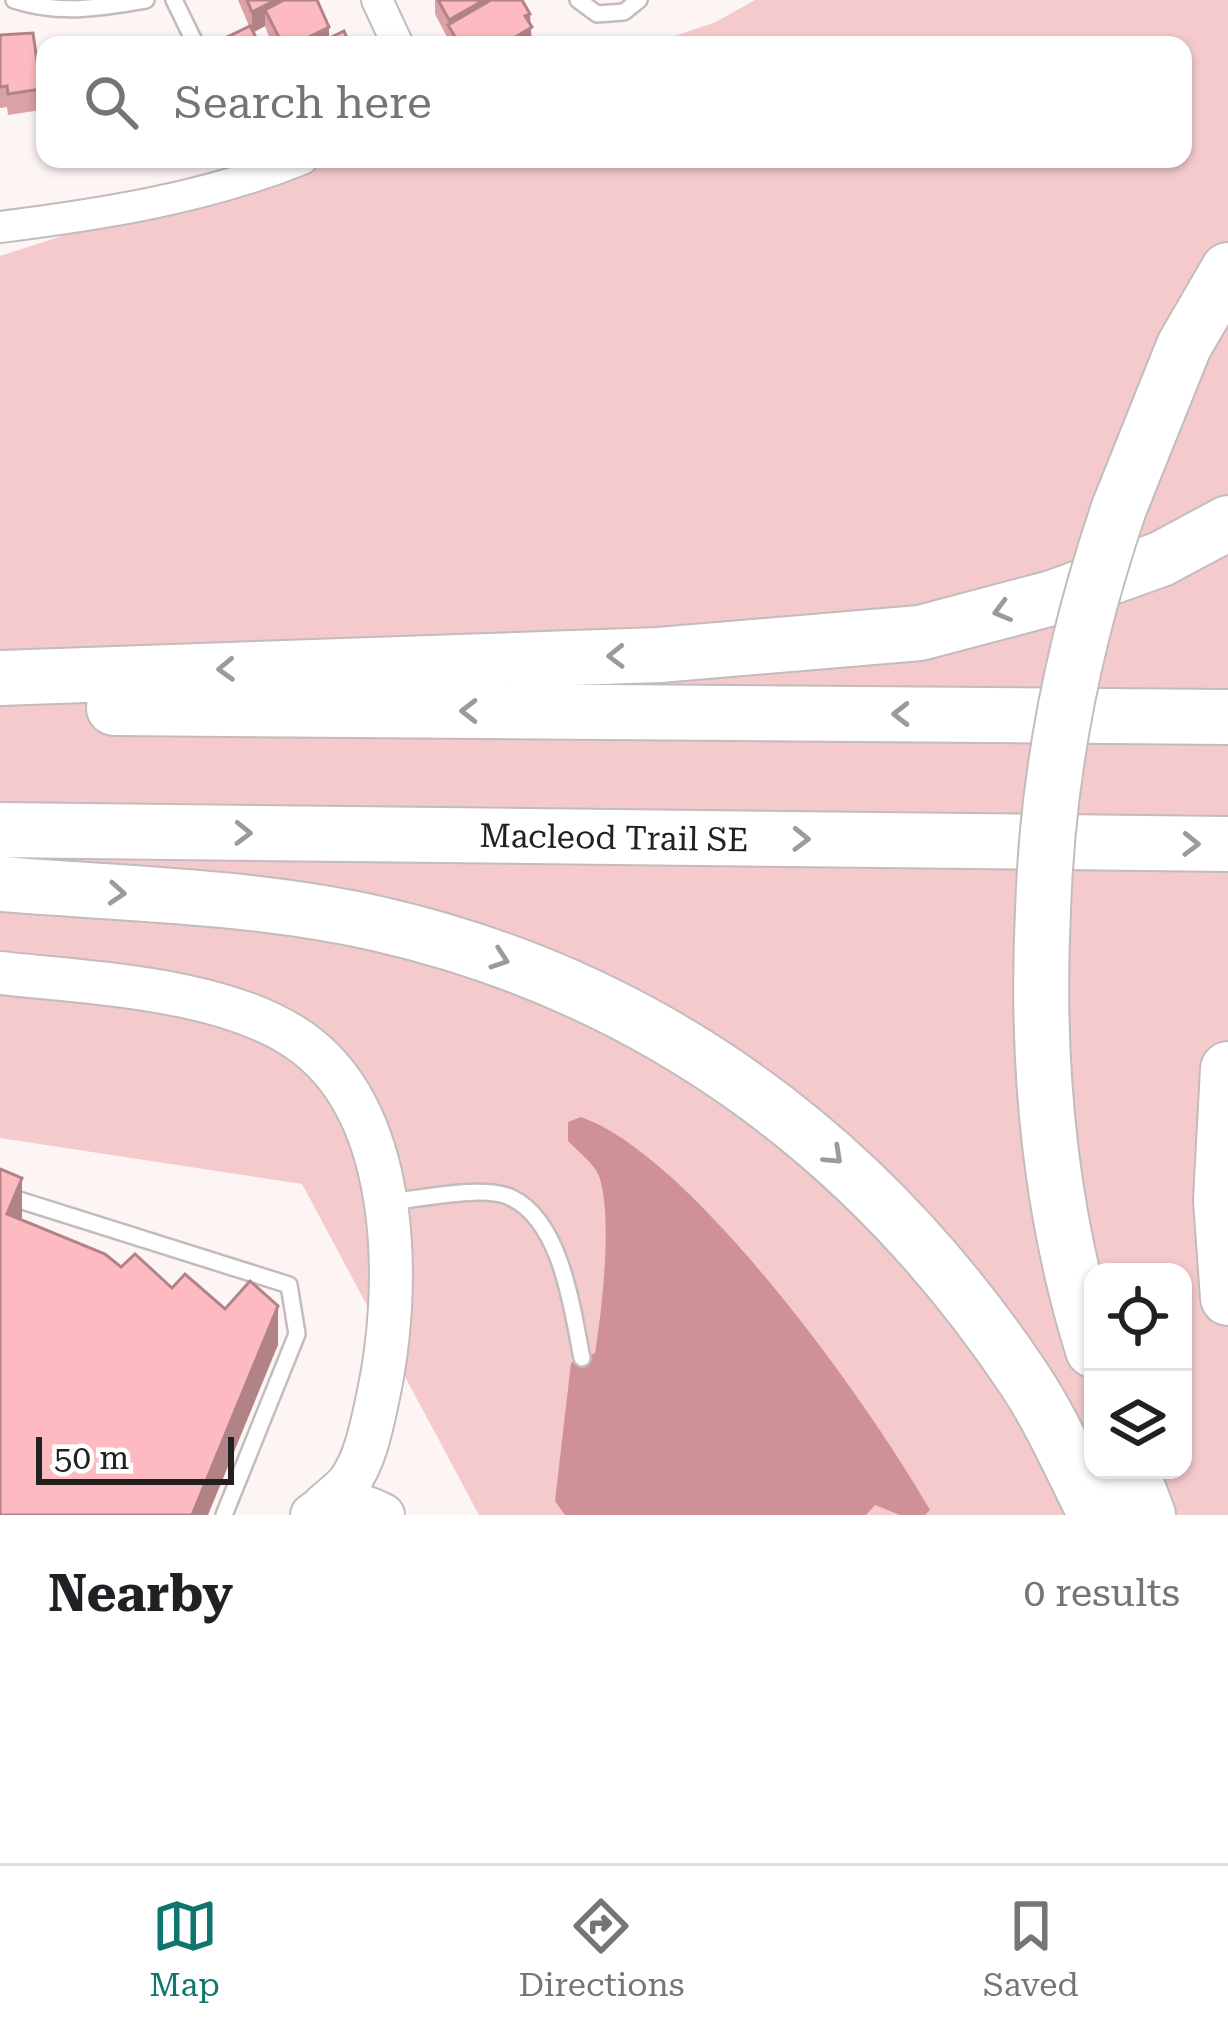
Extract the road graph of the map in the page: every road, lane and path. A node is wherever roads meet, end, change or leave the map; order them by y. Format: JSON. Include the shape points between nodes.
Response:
{"nodes":[{"id":1,"x":14,"y":0,"type":"edge"},
{"id":2,"x":146,"y":0,"type":"edge"},
{"id":3,"x":174,"y":0,"type":"edge"},
{"id":4,"x":376,"y":0,"type":"edge"},
{"id":5,"x":578,"y":0,"type":"edge"},
{"id":6,"x":639,"y":0,"type":"edge"},
{"id":7,"x":192,"y":36,"type":"edge"},
{"id":8,"x":394,"y":36,"type":"edge"},
{"id":9,"x":253,"y":168,"type":"edge"},
{"id":10,"x":0,"y":227,"type":"edge"},
{"id":11,"x":1228,"y":270,"type":"edge"},
{"id":12,"x":1228,"y":523,"type":"edge"},
{"id":13,"x":0,"y":678,"type":"edge"},
{"id":14,"x":0,"y":707,"type":"edge"},
{"id":15,"x":1228,"y":717,"type":"edge"},
{"id":16,"x":0,"y":830,"type":"edge"},
{"id":17,"x":1228,"y":844,"type":"edge"},
{"id":18,"x":0,"y":884,"type":"edge"},
{"id":19,"x":0,"y":973,"type":"edge"},
{"id":20,"x":1228,"y":1069,"type":"edge"},
{"id":21,"x":0,"y":1194,"type":"edge"},
{"id":22,"x":386,"y":1202,"type":"junction"},
{"id":23,"x":1228,"y":1298,"type":"edge"},
{"id":24,"x":1084,"y":1313,"type":"edge"},
{"id":25,"x":582,"y":1358,"type":"dead end"},
{"id":26,"x":1135,"y":1479,"type":"edge"},
{"id":27,"x":316,"y":1511,"type":"edge"},
{"id":28,"x":224,"y":1515,"type":"edge"},
{"id":29,"x":382,"y":1515,"type":"edge"},
{"id":30,"x":1096,"y":1515,"type":"edge"},
{"id":31,"x":1148,"y":1515,"type":"edge"}],
"edges":[{"from":1,"to":2,"type":"lane","via":[[50,11]]},
{"from":3,"to":7,"type":"lane"},
{"from":4,"to":8,"type":"street"},
{"from":5,"to":6,"type":"lane","via":[[597,14],[624,12]]},
{"from":9,"to":10,"type":"street","via":[[170,201]]},
{"from":11,"to":24,"type":"highway","bridge":true,"via":[[1184,346],[1119,508],[1060,736],[1045,853],[1041,1045]]},
{"from":12,"to":13,"type":"highway","one_way":true,"via":[[1161,559],[1052,598],[920,632],[659,655]]},
{"from":15,"to":14,"type":"highway","one_way":true},
{"from":16,"to":17,"type":"highway","name":"Macleod Trail SE","one_way":true},
{"from":18,"to":30,"type":"highway","one_way":true,"via":[[179,896],[377,924],[533,971],[686,1047],[821,1143],[923,1244],[1027,1382]]},
{"from":19,"to":22,"type":"street","via":[[183,995],[260,1020],[308,1047],[363,1118]]},
{"from":20,"to":23,"type":"highway","via":[[1221,1200]]},
{"from":21,"to":28,"type":"lane","via":[[289,1285],[297,1334]]},
{"from":22,"to":25,"type":"lane","via":[[510,1196],[559,1256]]},
{"from":22,"to":27,"type":"street","via":[[386,1362],[360,1460],[348,1484]]},
{"from":26,"to":31,"type":"highway"},
{"from":27,"to":29,"type":"street","via":[[352,1503]]}]}
